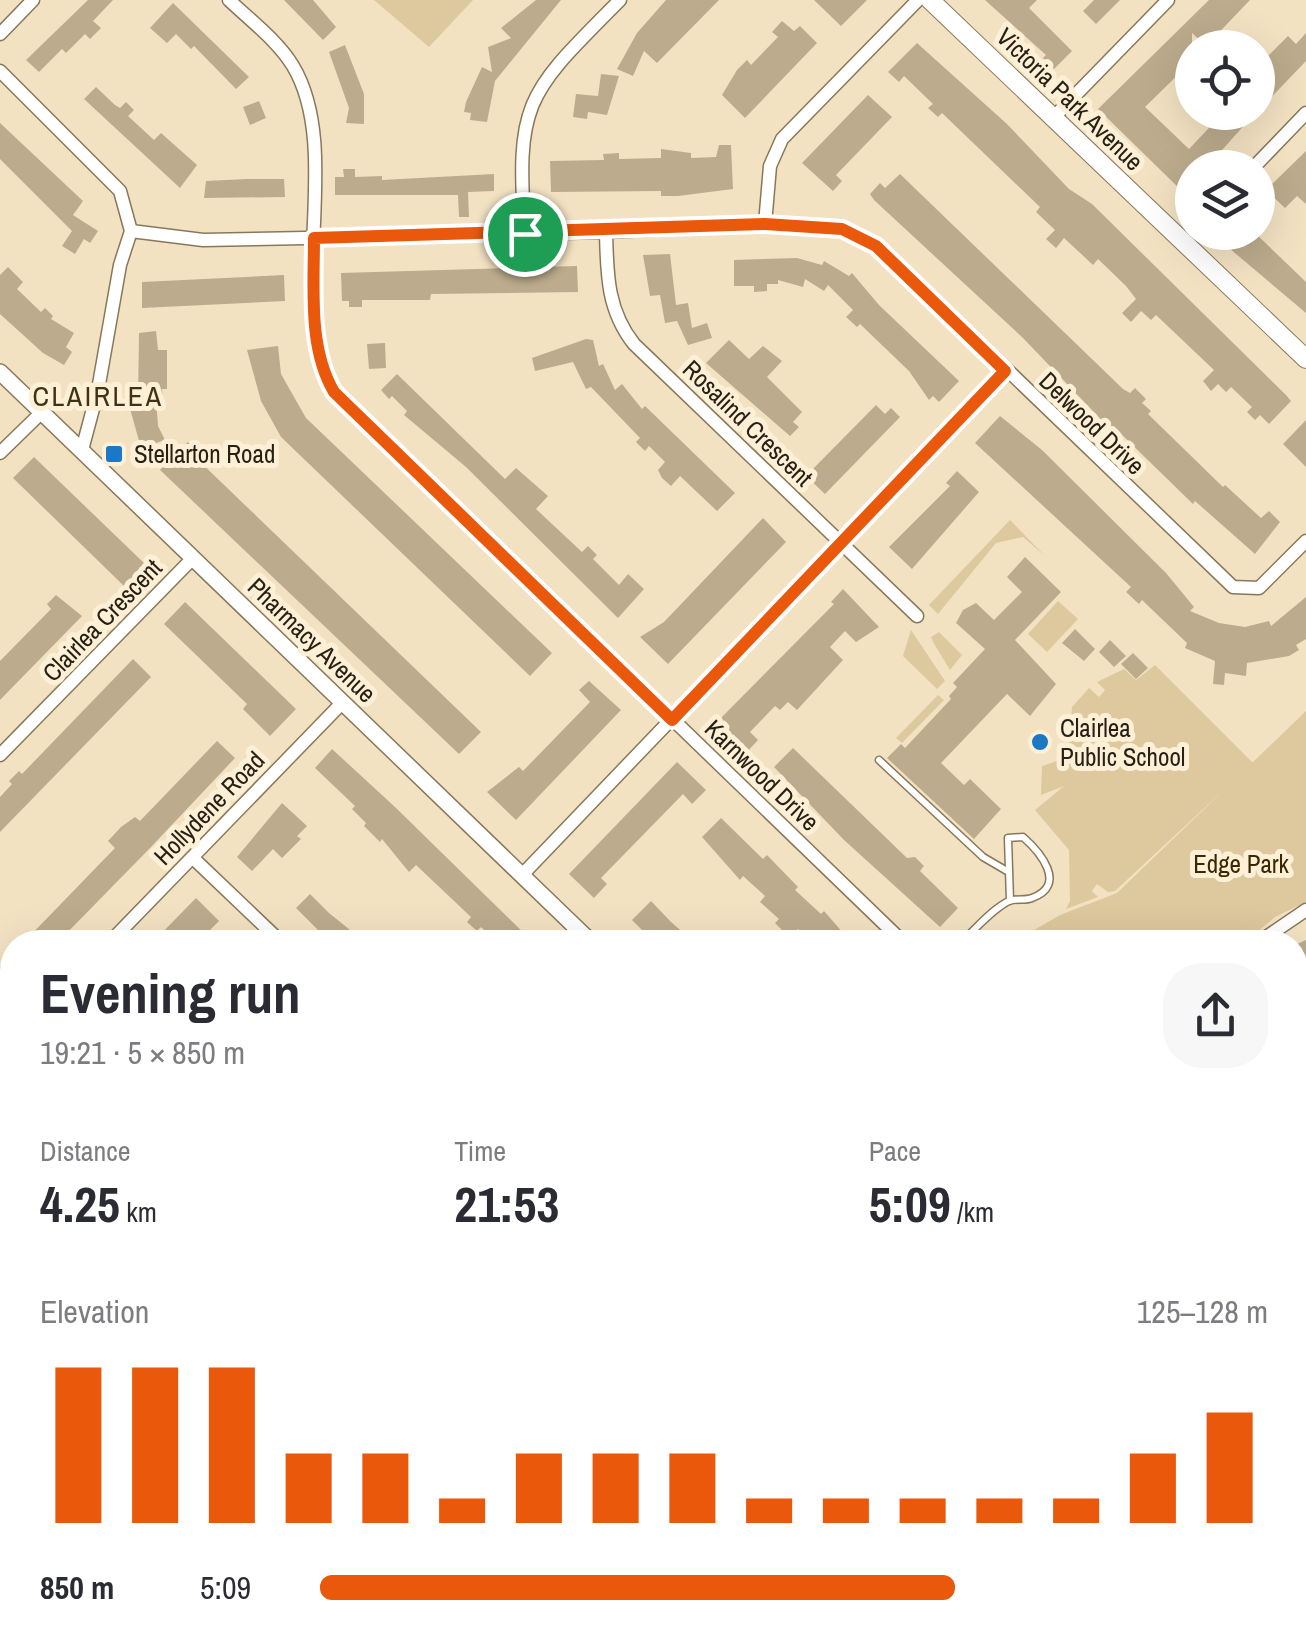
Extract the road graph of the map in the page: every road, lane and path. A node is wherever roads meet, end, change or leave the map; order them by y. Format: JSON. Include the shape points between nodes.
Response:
{"nodes":[{"id":1,"x":33,"y":0,"type":"edge"},
{"id":2,"x":229,"y":0,"type":"edge"},
{"id":3,"x":620,"y":0,"type":"edge"},
{"id":4,"x":918,"y":0,"type":"edge"},
{"id":5,"x":930,"y":0,"type":"edge"},
{"id":6,"x":1168,"y":0,"type":"edge"},
{"id":7,"x":0,"y":34,"type":"edge"},
{"id":8,"x":0,"y":72,"type":"edge"},
{"id":9,"x":1306,"y":113,"type":"edge"},
{"id":10,"x":1054,"y":117,"type":"junction"},
{"id":11,"x":1271,"y":150,"type":"edge"},
{"id":12,"x":765,"y":224,"type":"junction"},
{"id":13,"x":1175,"y":225,"type":"edge"},
{"id":14,"x":131,"y":232,"type":"junction"},
{"id":15,"x":606,"y":232,"type":"junction"},
{"id":16,"x":525,"y":234,"type":"junction"},
{"id":17,"x":314,"y":238,"type":"junction"},
{"id":18,"x":1201,"y":250,"type":"edge"},
{"id":19,"x":1306,"y":359,"type":"edge"},
{"id":20,"x":1005,"y":371,"type":"junction"},
{"id":21,"x":0,"y":372,"type":"edge"},
{"id":22,"x":42,"y":412,"type":"junction"},
{"id":23,"x":82,"y":450,"type":"junction"},
{"id":24,"x":0,"y":453,"type":"edge"},
{"id":25,"x":1306,"y":541,"type":"edge"},
{"id":26,"x":841,"y":544,"type":"junction"},
{"id":27,"x":193,"y":558,"type":"junction"},
{"id":28,"x":916,"y":616,"type":"dead end"},
{"id":29,"x":341,"y":704,"type":"junction"},
{"id":30,"x":672,"y":720,"type":"junction"},
{"id":31,"x":0,"y":756,"type":"edge"},
{"id":32,"x":878,"y":760,"type":"dead end"},
{"id":33,"x":192,"y":858,"type":"junction"},
{"id":34,"x":1008,"y":872,"type":"junction"},
{"id":35,"x":522,"y":875,"type":"junction"},
{"id":36,"x":1010,"y":901,"type":"junction"},
{"id":37,"x":1306,"y":910,"type":"edge"},
{"id":38,"x":122,"y":930,"type":"edge"},
{"id":39,"x":268,"y":930,"type":"edge"},
{"id":40,"x":578,"y":930,"type":"edge"},
{"id":41,"x":891,"y":930,"type":"edge"},
{"id":42,"x":975,"y":930,"type":"edge"},
{"id":43,"x":1277,"y":930,"type":"edge"}],
"edges":[{"from":1,"to":7,"type":"street"},
{"from":2,"to":17,"type":"street","name":"Karnwood Drive","via":[[293,65],[304,91],[312,128]]},
{"from":3,"to":16,"type":"street","via":[[552,69],[526,112],[520,151]]},
{"from":4,"to":12,"type":"street","via":[[782,139],[770,166]]},
{"from":5,"to":10,"type":"main road","name":"Victoria Park Avenue"},
{"from":6,"to":10,"type":"street"},
{"from":8,"to":14,"type":"street","via":[[120,191]]},
{"from":9,"to":11,"type":"street"},
{"from":10,"to":13,"type":"main road","name":"Victoria Park Avenue"},
{"from":12,"to":15,"type":"street","name":"Delwood Drive"},
{"from":12,"to":20,"type":"street","name":"Delwood Drive","via":[[842,229],[876,246]]},
{"from":14,"to":17,"type":"street","name":"Delwood Drive","via":[[203,240]]},
{"from":14,"to":23,"type":"street"},
{"from":15,"to":16,"type":"street","name":"Delwood Drive"},
{"from":15,"to":26,"type":"street","name":"Rosalind Crescent","via":[[611,300],[625,332]]},
{"from":16,"to":17,"type":"street","name":"Delwood Drive"},
{"from":17,"to":30,"type":"street","name":"Karnwood Drive","via":[[316,336],[334,392]]},
{"from":18,"to":19,"type":"main road","name":"Victoria Park Avenue"},
{"from":20,"to":25,"type":"street","name":"Delwood Drive","via":[[1233,587],[1259,588]]},
{"from":20,"to":26,"type":"street"},
{"from":21,"to":22,"type":"street","name":"Pharmacy Avenue"},
{"from":22,"to":23,"type":"street","name":"Pharmacy Avenue"},
{"from":22,"to":24,"type":"street"},
{"from":23,"to":27,"type":"street","name":"Pharmacy Avenue"},
{"from":26,"to":28,"type":"street","name":"Rosalind Crescent"},
{"from":26,"to":30,"type":"street"},
{"from":27,"to":29,"type":"street","name":"Pharmacy Avenue"},
{"from":27,"to":31,"type":"street","name":"Clairlea Crescent"},
{"from":29,"to":33,"type":"street","name":"Hollydene Road"},
{"from":29,"to":35,"type":"street","name":"Pharmacy Avenue"},
{"from":30,"to":35,"type":"street"},
{"from":30,"to":41,"type":"street","name":"Karnwood Drive"},
{"from":32,"to":34,"type":"lane"},
{"from":33,"to":38,"type":"street","name":"Hollydene Road"},
{"from":33,"to":39,"type":"street"},
{"from":34,"to":36,"type":"lane"},
{"from":34,"to":36,"type":"lane","via":[[1008,838],[1023,837],[1047,861],[1050,877],[1030,900]]},
{"from":35,"to":40,"type":"street","name":"Pharmacy Avenue"},
{"from":36,"to":42,"type":"lane"},
{"from":37,"to":43,"type":"street"}]}
